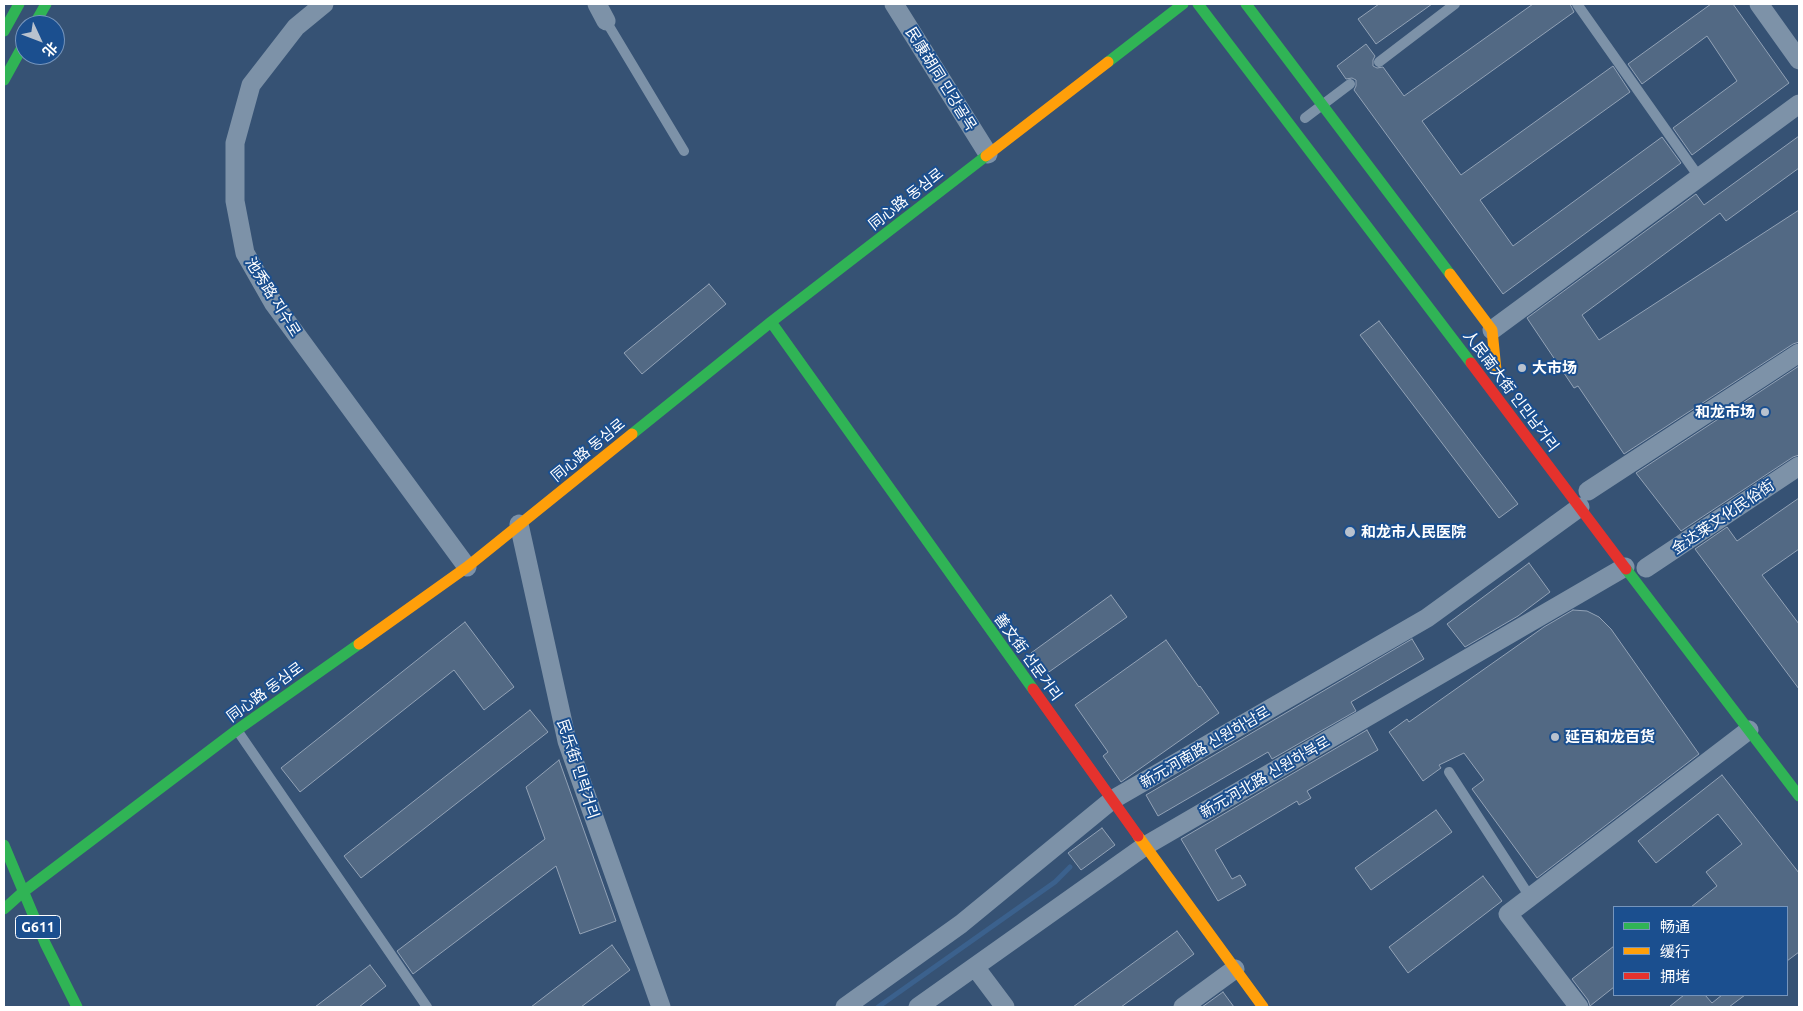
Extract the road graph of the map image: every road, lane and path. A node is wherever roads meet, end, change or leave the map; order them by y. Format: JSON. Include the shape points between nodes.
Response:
{"nodes":[{"id":1,"x":19,"y":4,"type":"edge"},
{"id":2,"x":46,"y":4,"type":"edge"},
{"id":3,"x":324,"y":4,"type":"edge"},
{"id":4,"x":597,"y":4,"type":"edge"},
{"id":5,"x":894,"y":4,"type":"edge"},
{"id":6,"x":1183,"y":4,"type":"edge"},
{"id":7,"x":1198,"y":4,"type":"edge"},
{"id":8,"x":1246,"y":4,"type":"edge"},
{"id":9,"x":1455,"y":4,"type":"edge"},
{"id":10,"x":1577,"y":4,"type":"edge"},
{"id":11,"x":1759,"y":4,"type":"edge"},
{"id":12,"x":40,"y":15,"type":"edge"},
{"id":13,"x":606,"y":21,"type":"joint"},
{"id":14,"x":4,"y":31,"type":"edge"},
{"id":15,"x":1793,"y":36,"type":"edge"},
{"id":16,"x":15,"y":60,"type":"edge"},
{"id":17,"x":1799,"y":60,"type":"edge"},
{"id":18,"x":1379,"y":62,"type":"dead end"},
{"id":19,"x":4,"y":80,"type":"edge"},
{"id":20,"x":1350,"y":84,"type":"dead end"},
{"id":21,"x":1322,"y":104,"type":"junction"},
{"id":22,"x":1799,"y":104,"type":"edge"},
{"id":23,"x":1305,"y":118,"type":"dead end"},
{"id":24,"x":684,"y":151,"type":"dead end"},
{"id":25,"x":988,"y":154,"type":"junction"},
{"id":26,"x":1699,"y":177,"type":"junction"},
{"id":27,"x":771,"y":322,"type":"junction"},
{"id":28,"x":1492,"y":330,"type":"junction"},
{"id":29,"x":1799,"y":353,"type":"edge"},
{"id":30,"x":1484,"y":354,"type":"dead end"},
{"id":31,"x":1799,"y":466,"type":"edge"},
{"id":32,"x":1586,"y":495,"type":"junction"},
{"id":33,"x":519,"y":524,"type":"junction"},
{"id":34,"x":467,"y":567,"type":"junction"},
{"id":35,"x":1641,"y":568,"type":"junction"},
{"id":36,"x":237,"y":730,"type":"junction"},
{"id":37,"x":1749,"y":730,"type":"junction"},
{"id":38,"x":1449,"y":772,"type":"dead end"},
{"id":39,"x":1799,"y":796,"type":"edge"},
{"id":40,"x":1112,"y":800,"type":"junction"},
{"id":41,"x":4,"y":845,"type":"edge"},
{"id":42,"x":1145,"y":846,"type":"junction"},
{"id":43,"x":23,"y":892,"type":"junction"},
{"id":44,"x":1530,"y":897,"type":"junction"},
{"id":45,"x":4,"y":908,"type":"edge"},
{"id":46,"x":975,"y":966,"type":"junction"},
{"id":47,"x":1235,"y":969,"type":"junction"},
{"id":48,"x":77,"y":1007,"type":"edge"},
{"id":49,"x":428,"y":1007,"type":"edge"},
{"id":50,"x":661,"y":1007,"type":"edge"},
{"id":51,"x":845,"y":1007,"type":"edge"},
{"id":52,"x":918,"y":1007,"type":"edge"},
{"id":53,"x":1005,"y":1007,"type":"edge"},
{"id":54,"x":1184,"y":1007,"type":"edge"},
{"id":55,"x":1263,"y":1007,"type":"edge"},
{"id":56,"x":1579,"y":1007,"type":"edge"}],
"edges":[{"from":1,"to":14,"type":"main road"},
{"from":2,"to":12,"type":"main road"},
{"from":3,"to":34,"type":"street","name":"池秀路 지수로","via":[[296,27],[251,85],[235,143],[235,201],[245,253],[274,304]]},
{"from":4,"to":13,"type":"street"},
{"from":5,"to":25,"type":"street","name":"民康胡同 민강골목"},
{"from":6,"to":25,"type":"main road","name":"同心路 동심로"},
{"from":7,"to":32,"type":"main road","name":"人民南大街 인민남거리"},
{"from":8,"to":21,"type":"main road","name":"人民南大街 인민남거리"},
{"from":9,"to":18,"type":"lane"},
{"from":10,"to":26,"type":"lane"},
{"from":11,"to":15,"type":"street"},
{"from":13,"to":24,"type":"lane"},
{"from":15,"to":17,"type":"street"},
{"from":16,"to":19,"type":"main road"},
{"from":20,"to":21,"type":"lane"},
{"from":21,"to":23,"type":"lane"},
{"from":21,"to":28,"type":"main road","name":"人民南大街 인민남거리"},
{"from":22,"to":26,"type":"street"},
{"from":25,"to":27,"type":"main road","name":"同心路 동심로"},
{"from":26,"to":28,"type":"street"},
{"from":27,"to":33,"type":"main road","name":"同心路 동심로"},
{"from":27,"to":40,"type":"main road","name":"善文街 선문거리"},
{"from":28,"to":30,"type":"main road","name":"人民南大街 인민남거리","via":[[1499,374]]},
{"from":29,"to":32,"type":"street","name":"新元河南路 신원하남로"},
{"from":31,"to":35,"type":"street","name":"金达莱文化民俗街"},
{"from":32,"to":35,"type":"main road","name":"人民南大街 인민남거리"},
{"from":32,"to":40,"type":"street","name":"新元河南路 신원하남로","via":[[1427,618]]},
{"from":33,"to":34,"type":"main road","name":"同心路 동심로"},
{"from":33,"to":50,"type":"street","name":"民乐街 민락거리","via":[[567,741]]},
{"from":34,"to":36,"type":"main road","name":"同心路 동심로"},
{"from":35,"to":37,"type":"main road","name":"人民南大街 인민남거리"},
{"from":35,"to":42,"type":"street","name":"新元河北路 신원하북로"},
{"from":36,"to":43,"type":"main road","name":"同心路 동심로"},
{"from":36,"to":49,"type":"lane"},
{"from":37,"to":39,"type":"main road","name":"人民南大街 인민남거리"},
{"from":37,"to":44,"type":"street"},
{"from":38,"to":44,"type":"lane"},
{"from":40,"to":42,"type":"main road","name":"善文街 선문거리"},
{"from":40,"to":51,"type":"street","name":"新元河南路 신원하남로","via":[[961,924]]},
{"from":41,"to":43,"type":"main road","number":"G611"},
{"from":42,"to":46,"type":"street","name":"新元河北路 신원하북로"},
{"from":42,"to":47,"type":"main road","name":"善文街 선문거리"},
{"from":43,"to":45,"type":"main road","name":"同心路 동심로"},
{"from":43,"to":48,"type":"main road","number":"G611"},
{"from":44,"to":56,"type":"street","via":[[1508,914]]},
{"from":46,"to":52,"type":"street","name":"新元河北路 신원하북로"},
{"from":46,"to":53,"type":"street"},
{"from":47,"to":54,"type":"street"},
{"from":47,"to":55,"type":"main road","name":"善文街 선문거리"}]}
